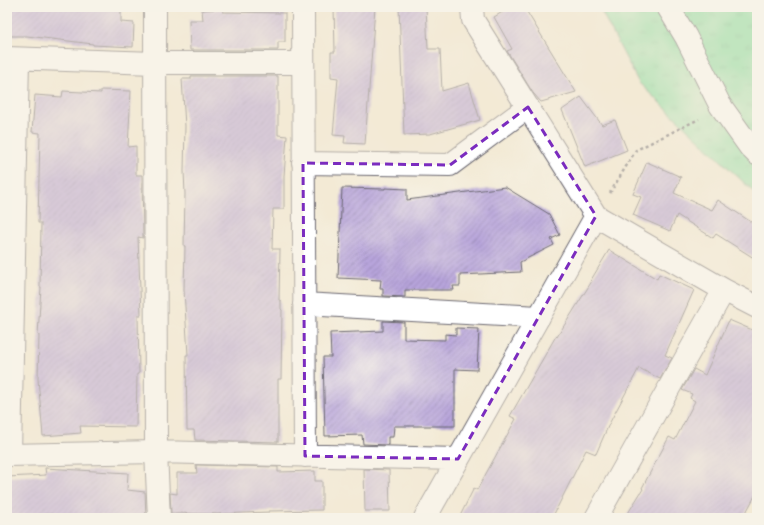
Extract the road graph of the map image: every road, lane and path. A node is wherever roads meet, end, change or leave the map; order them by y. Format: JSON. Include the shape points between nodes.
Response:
{"nodes":[{"id":1,"x":155,"y":7,"type":"edge"},
{"id":2,"x":303,"y":7,"type":"edge"},
{"id":3,"x":472,"y":7,"type":"edge"},
{"id":4,"x":668,"y":7,"type":"edge"},
{"id":5,"x":13,"y":59,"type":"edge"},
{"id":6,"x":155,"y":63,"type":"junction"},
{"id":7,"x":303,"y":64,"type":"junction"},
{"id":8,"x":720,"y":106,"type":"junction"},
{"id":9,"x":528,"y":107,"type":"junction"},
{"id":10,"x":757,"y":154,"type":"edge"},
{"id":11,"x":303,"y":163,"type":"junction"},
{"id":12,"x":11,"y":196,"type":"edge"},
{"id":13,"x":596,"y":216,"type":"junction"},
{"id":14,"x":724,"y":290,"type":"junction"},
{"id":15,"x":304,"y":304,"type":"junction"},
{"id":16,"x":757,"y":307,"type":"edge"},
{"id":17,"x":538,"y":317,"type":"junction"},
{"id":18,"x":10,"y":321,"type":"edge"},
{"id":19,"x":156,"y":452,"type":"junction"},
{"id":20,"x":9,"y":455,"type":"edge"},
{"id":21,"x":305,"y":456,"type":"junction"},
{"id":22,"x":458,"y":459,"type":"junction"},
{"id":23,"x":158,"y":518,"type":"edge"},
{"id":24,"x":425,"y":518,"type":"edge"},
{"id":25,"x":596,"y":518,"type":"edge"}],
"edges":[{"from":1,"to":6,"type":"street"},
{"from":2,"to":7,"type":"street"},
{"from":3,"to":9,"type":"street","via":[[473,20]]},
{"from":4,"to":8,"type":"street"},
{"from":5,"to":6,"type":"street"},
{"from":5,"to":12,"type":"street"},
{"from":6,"to":7,"type":"street"},
{"from":6,"to":19,"type":"street"},
{"from":7,"to":11,"type":"street"},
{"from":8,"to":10,"type":"street"},
{"from":8,"to":13,"type":"path","via":[[636,150]]},
{"from":9,"to":11,"type":"street","via":[[450,165]]},
{"from":9,"to":13,"type":"street"},
{"from":11,"to":15,"type":"street"},
{"from":12,"to":18,"type":"street"},
{"from":13,"to":14,"type":"street"},
{"from":13,"to":17,"type":"street"},
{"from":14,"to":16,"type":"street"},
{"from":14,"to":25,"type":"street"},
{"from":15,"to":17,"type":"street"},
{"from":15,"to":21,"type":"street"},
{"from":17,"to":22,"type":"street"},
{"from":18,"to":20,"type":"street"},
{"from":19,"to":20,"type":"street"},
{"from":19,"to":21,"type":"street"},
{"from":19,"to":23,"type":"street"},
{"from":21,"to":22,"type":"street"},
{"from":22,"to":24,"type":"street"}]}
